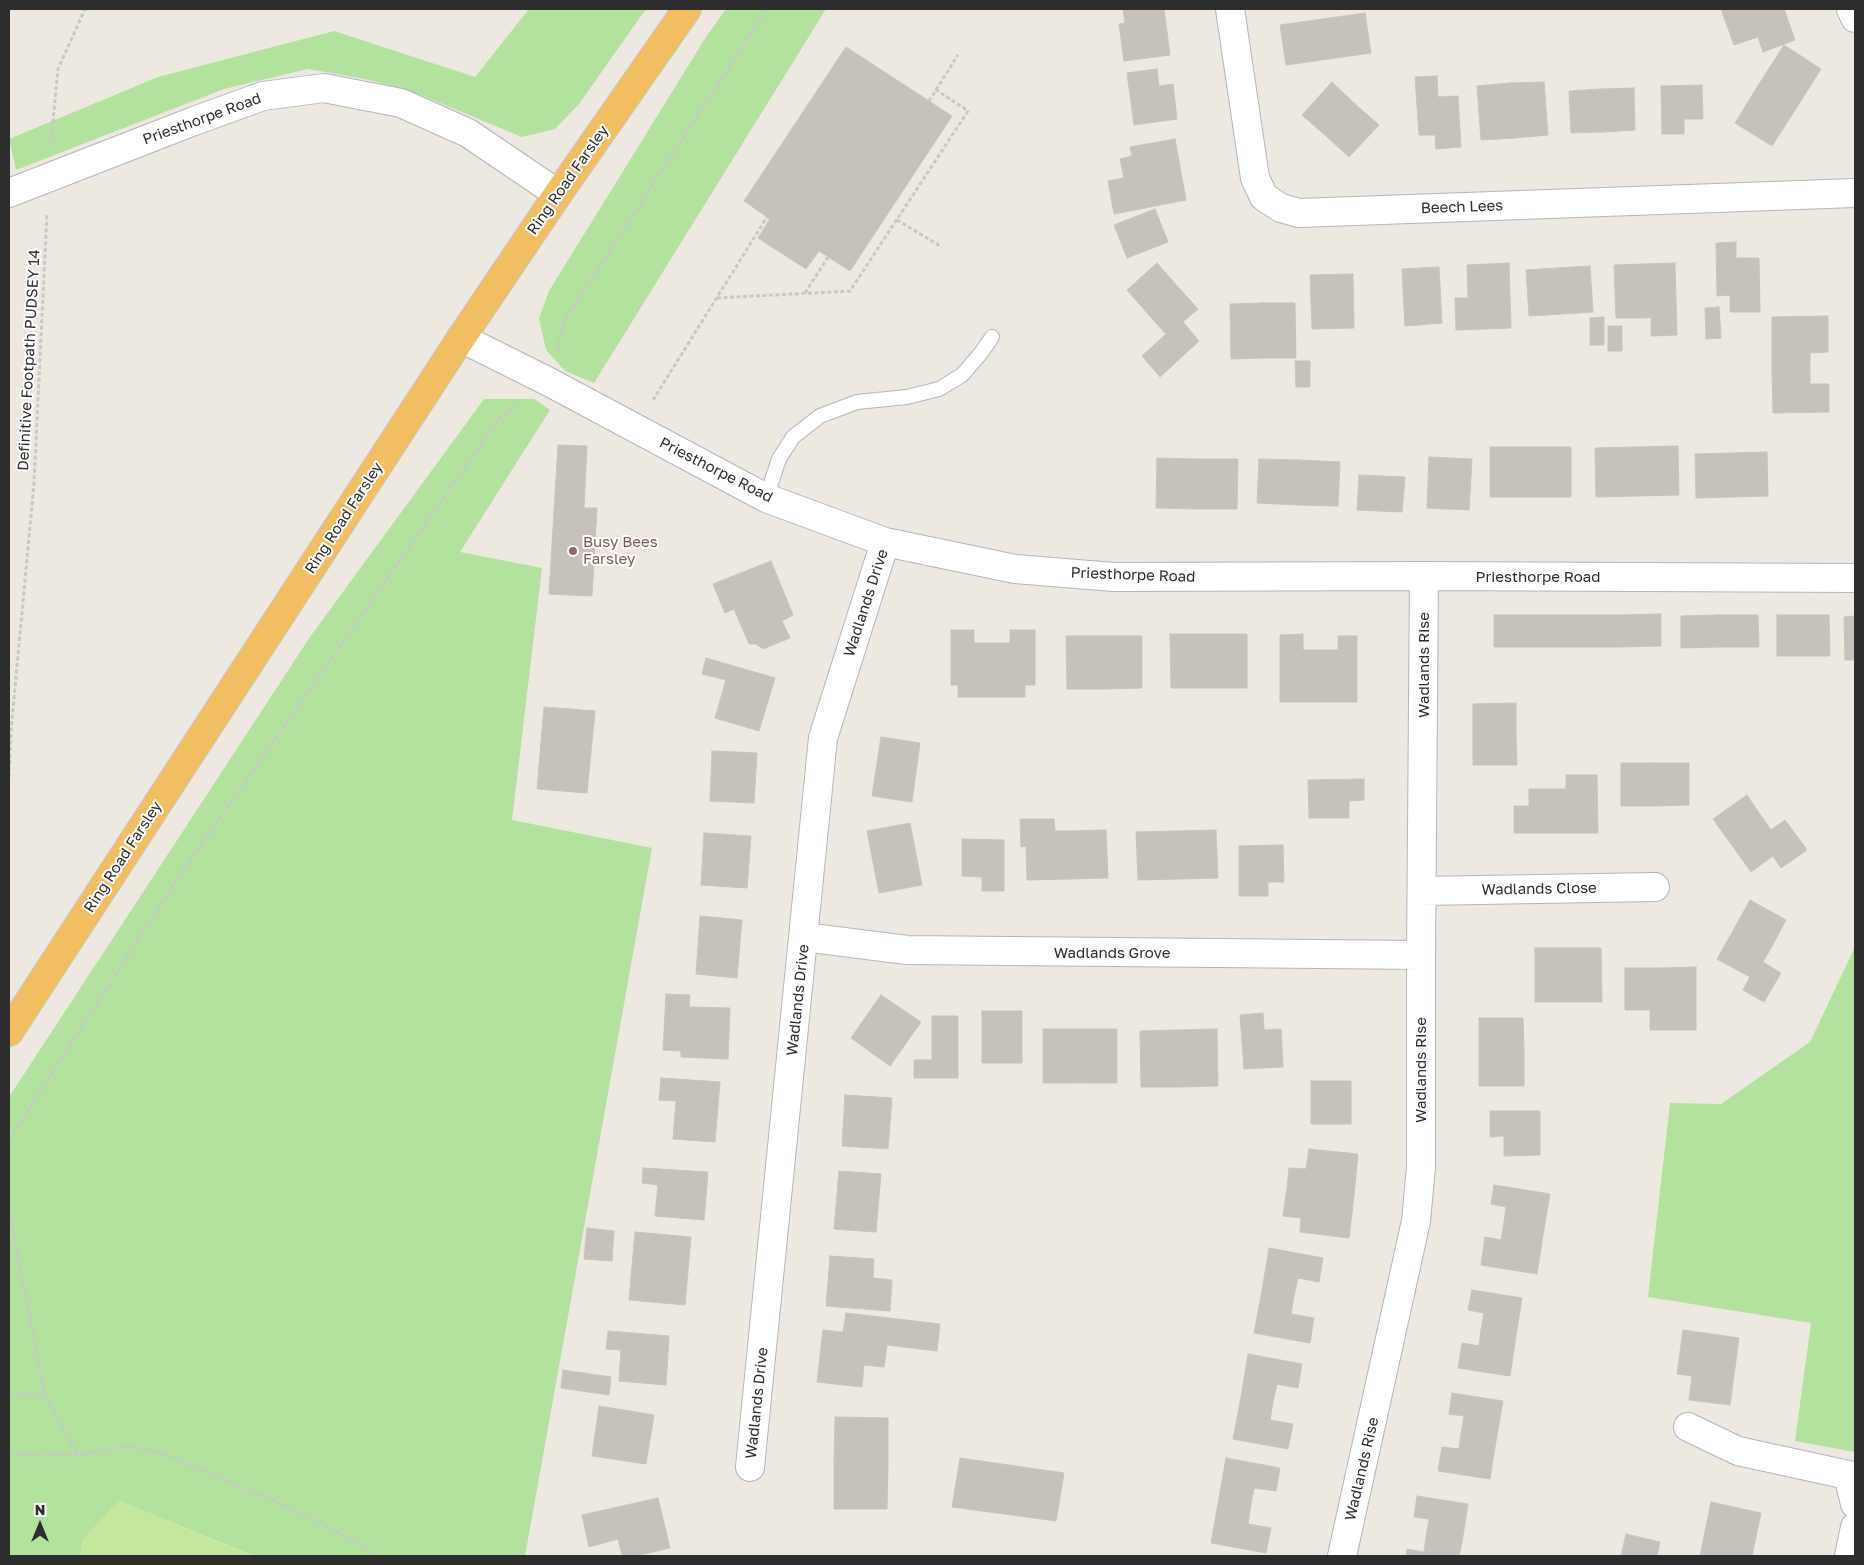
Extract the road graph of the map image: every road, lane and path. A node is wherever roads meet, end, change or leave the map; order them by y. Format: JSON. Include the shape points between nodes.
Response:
{"nodes":[{"id":1,"x":85,"y":9,"type":"edge"},
{"id":2,"x":687,"y":9,"type":"edge"},
{"id":3,"x":767,"y":9,"type":"edge"},
{"id":4,"x":1230,"y":9,"type":"edge"},
{"id":5,"x":1851,"y":9,"type":"edge"},
{"id":6,"x":1855,"y":18,"type":"edge"},
{"id":7,"x":958,"y":55,"type":"dead end"},
{"id":8,"x":936,"y":90,"type":"junction"},
{"id":9,"x":929,"y":101,"type":"dead end"},
{"id":10,"x":49,"y":177,"type":"junction"},
{"id":11,"x":9,"y":193,"type":"edge"},
{"id":12,"x":1855,"y":193,"type":"edge"},
{"id":13,"x":558,"y":194,"type":"junction"},
{"id":14,"x":767,"y":217,"type":"dead end"},
{"id":15,"x":897,"y":220,"type":"junction"},
{"id":16,"x":942,"y":247,"type":"dead end"},
{"id":17,"x":828,"y":257,"type":"dead end"},
{"id":18,"x":804,"y":293,"type":"junction"},
{"id":19,"x":717,"y":298,"type":"junction"},
{"id":20,"x":992,"y":337,"type":"dead end"},
{"id":21,"x":461,"y":338,"type":"junction"},
{"id":22,"x":551,"y":383,"type":"junction"},
{"id":23,"x":636,"y":428,"type":"junction"},
{"id":24,"x":766,"y":498,"type":"junction"},
{"id":25,"x":886,"y":542,"type":"junction"},
{"id":26,"x":1424,"y":576,"type":"junction"},
{"id":27,"x":1855,"y":578,"type":"edge"},
{"id":28,"x":9,"y":777,"type":"edge"},
{"id":29,"x":1655,"y":887,"type":"dead end"},
{"id":30,"x":1422,"y":892,"type":"junction"},
{"id":31,"x":804,"y":937,"type":"junction"},
{"id":32,"x":1421,"y":954,"type":"junction"},
{"id":33,"x":9,"y":1032,"type":"edge"},
{"id":34,"x":9,"y":1140,"type":"edge"},
{"id":35,"x":9,"y":1210,"type":"edge"},
{"id":36,"x":9,"y":1395,"type":"edge"},
{"id":37,"x":45,"y":1395,"type":"junction"},
{"id":38,"x":1688,"y":1426,"type":"dead end"},
{"id":39,"x":9,"y":1455,"type":"edge"},
{"id":40,"x":78,"y":1455,"type":"junction"},
{"id":41,"x":750,"y":1467,"type":"dead end"},
{"id":42,"x":1855,"y":1504,"type":"edge"},
{"id":43,"x":1855,"y":1527,"type":"edge"},
{"id":44,"x":375,"y":1556,"type":"edge"},
{"id":45,"x":1342,"y":1556,"type":"edge"},
{"id":46,"x":1849,"y":1556,"type":"edge"}],
"edges":[{"from":1,"to":10,"type":"path","name":"Definitive Footpath PUDSEY 14","via":[[58,69]]},
{"from":2,"to":13,"type":"highway","name":"Ring Road Farsley"},
{"from":3,"to":22,"type":"path","via":[[563,323]]},
{"from":4,"to":12,"type":"street","name":"Beech Lees","via":[[1255,178],[1264,197],[1282,208],[1299,213]]},
{"from":5,"to":6,"type":"street"},
{"from":7,"to":8,"type":"path"},
{"from":8,"to":9,"type":"path"},
{"from":8,"to":15,"type":"path","via":[[968,111]]},
{"from":10,"to":11,"type":"street","name":"Priesthorpe Road"},
{"from":10,"to":13,"type":"street","name":"Priesthorpe Road","via":[[263,96],[324,88],[401,103],[468,133]]},
{"from":10,"to":28,"type":"path","name":"Definitive Footpath PUDSEY 14","via":[[34,483]]},
{"from":13,"to":21,"type":"highway","name":"Ring Road Farsley"},
{"from":14,"to":19,"type":"path"},
{"from":15,"to":16,"type":"path"},
{"from":15,"to":18,"type":"path","via":[[850,292]]},
{"from":17,"to":18,"type":"path"},
{"from":18,"to":19,"type":"path"},
{"from":19,"to":23,"type":"path"},
{"from":20,"to":24,"type":"lane","via":[[962,375],[939,389],[907,397],[857,402],[820,416],[793,437],[779,459]]},
{"from":21,"to":22,"type":"street","name":"Priesthorpe Road"},
{"from":21,"to":33,"type":"highway","name":"Ring Road Farsley"},
{"from":22,"to":23,"type":"street","name":"Priesthorpe Road"},
{"from":22,"to":34,"type":"path","via":[[498,419],[180,875]]},
{"from":23,"to":24,"type":"street","name":"Priesthorpe Road"},
{"from":24,"to":25,"type":"street","name":"Priesthorpe Road"},
{"from":25,"to":26,"type":"street","name":"Priesthorpe Road","via":[[1015,569],[1114,577]]},
{"from":25,"to":31,"type":"street","name":"Wadlands Drive","via":[[823,738]]},
{"from":26,"to":27,"type":"street","name":"Priesthorpe Road"},
{"from":26,"to":30,"type":"street","name":"Wadlands Rise"},
{"from":29,"to":30,"type":"street","name":"Wadlands Close"},
{"from":30,"to":32,"type":"street","name":"Wadlands Rise"},
{"from":31,"to":32,"type":"street","name":"Wadlands Grove","via":[[907,950]]},
{"from":31,"to":41,"type":"street","name":"Wadlands Drive"},
{"from":32,"to":45,"type":"street","name":"Wadlands Rise","via":[[1421,1167],[1416,1221]]},
{"from":35,"to":37,"type":"path"},
{"from":36,"to":37,"type":"path"},
{"from":37,"to":40,"type":"path"},
{"from":38,"to":42,"type":"street","via":[[1738,1451],[1848,1475]]},
{"from":39,"to":40,"type":"path"},
{"from":40,"to":44,"type":"path","via":[[128,1446],[162,1453],[293,1509],[351,1539]]},
{"from":43,"to":46,"type":"street"}]}
